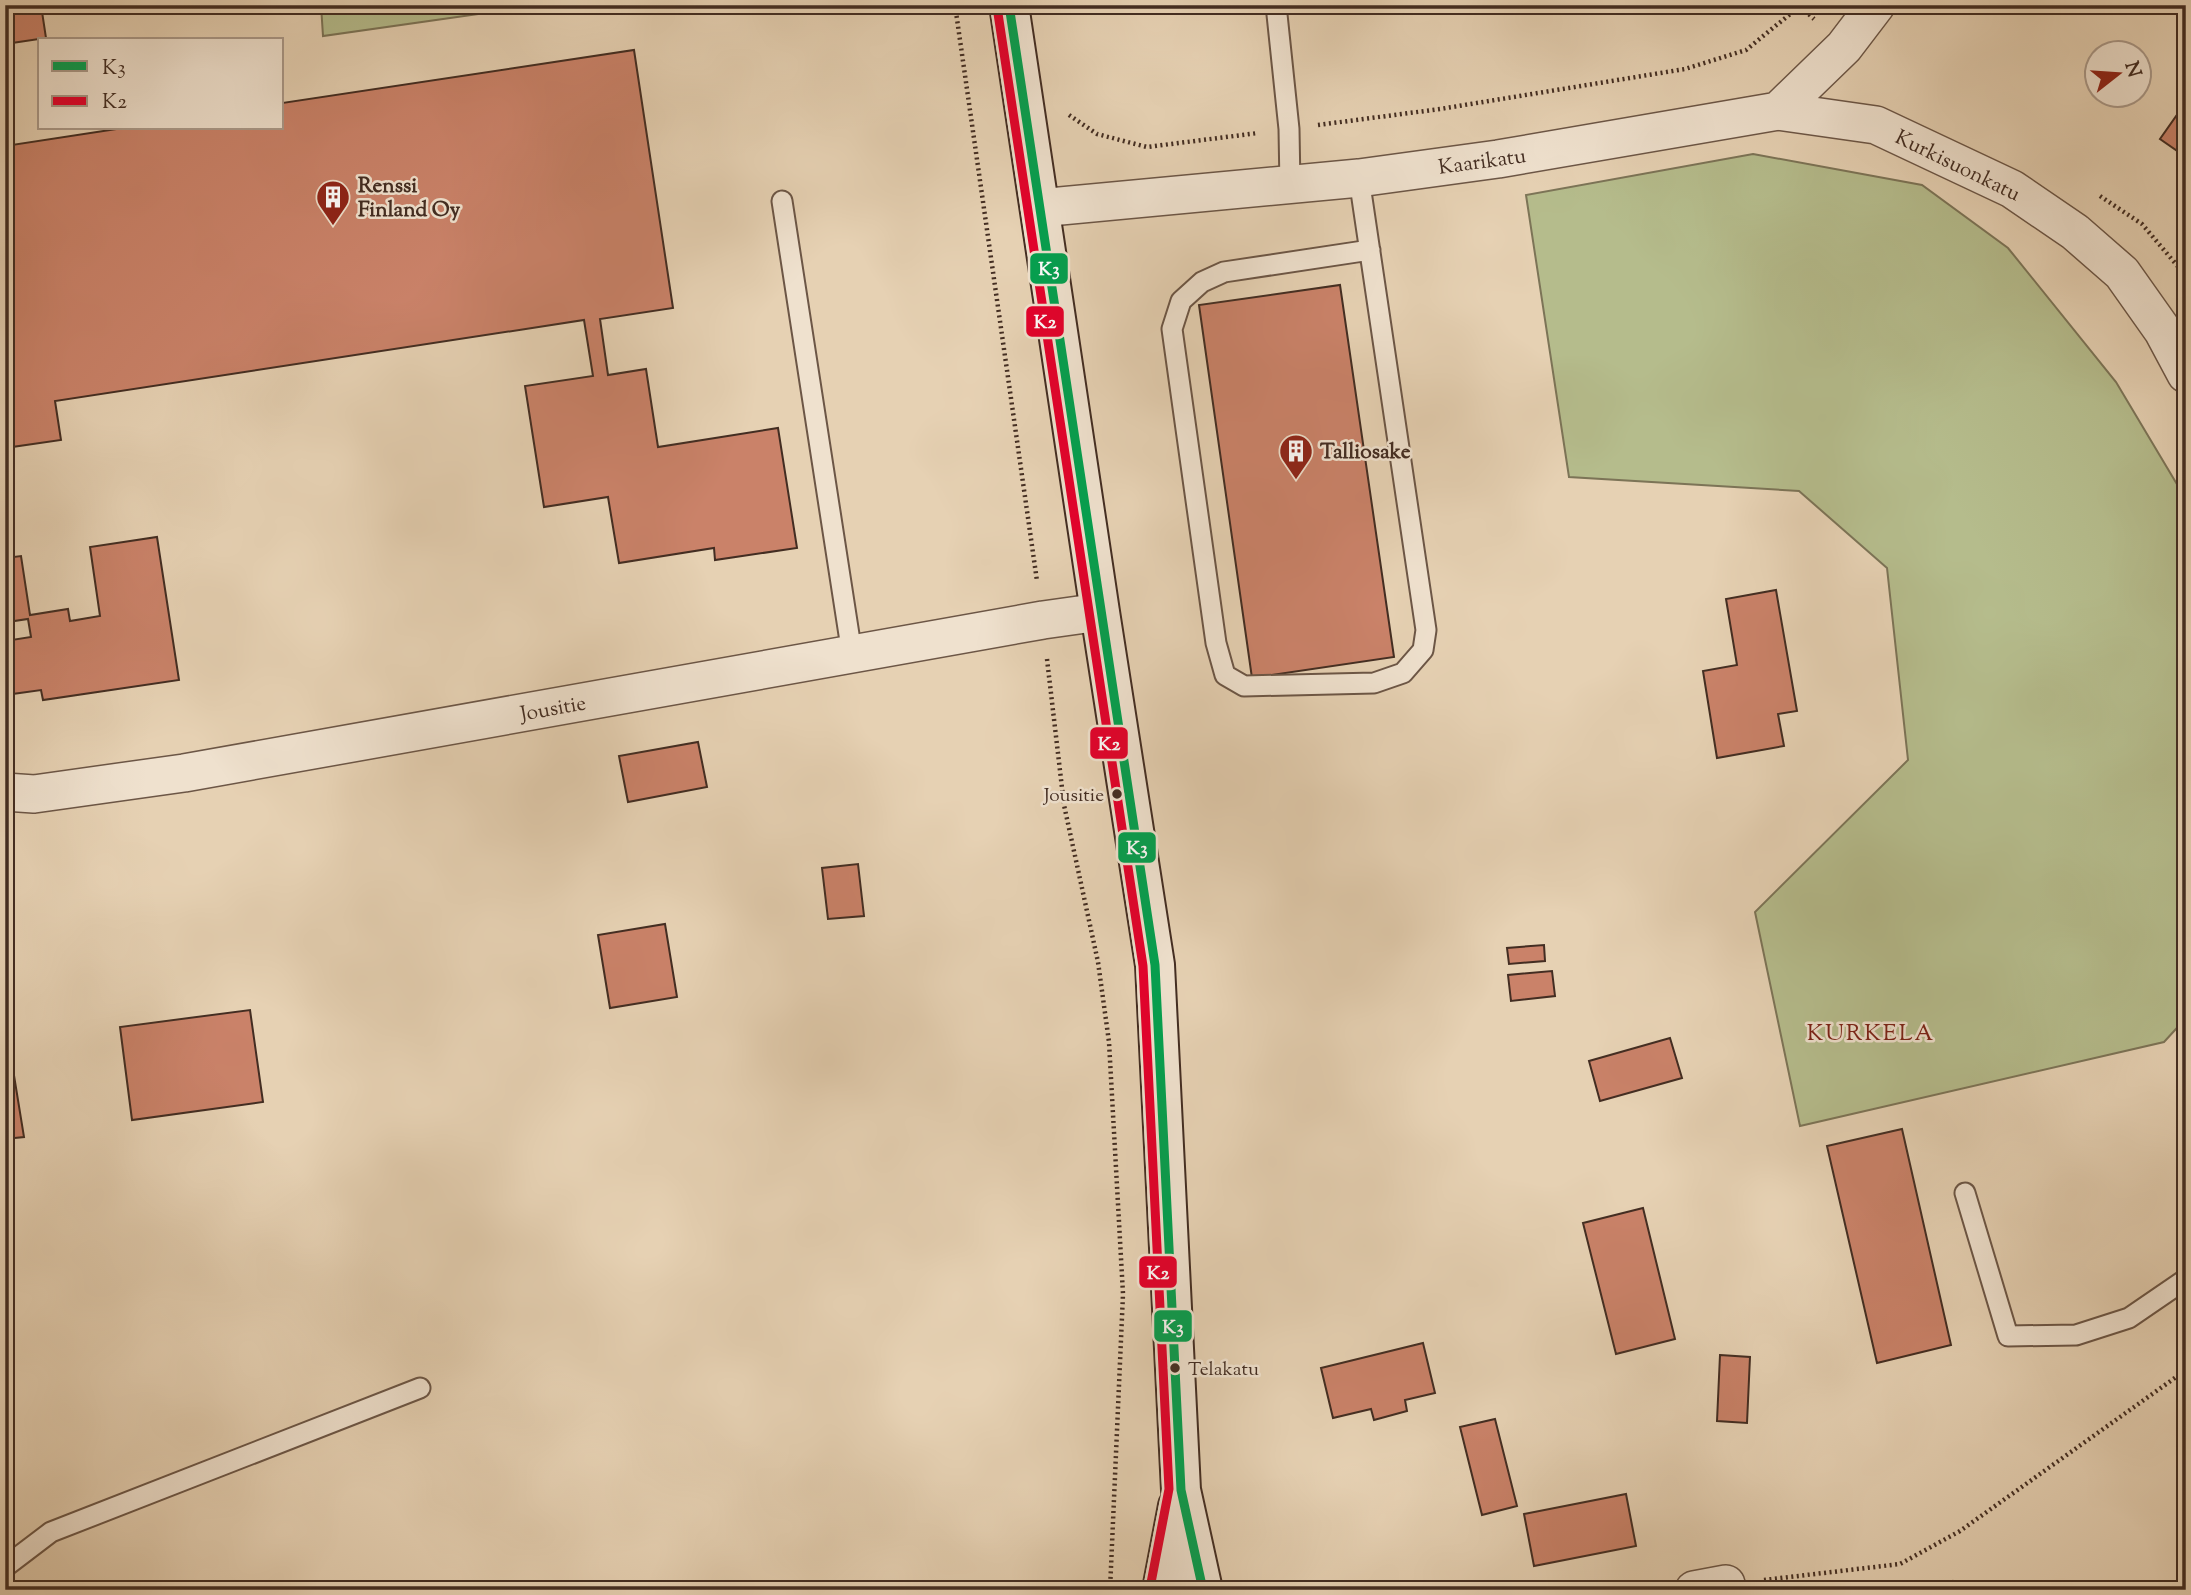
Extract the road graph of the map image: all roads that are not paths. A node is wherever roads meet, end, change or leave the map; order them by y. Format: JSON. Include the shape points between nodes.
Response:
{"nodes":[{"id":1,"x":1009,"y":5,"type":"edge"},
{"id":2,"x":1276,"y":5,"type":"edge"},
{"id":3,"x":1877,"y":5,"type":"edge"},
{"id":4,"x":1778,"y":111,"type":"junction"},
{"id":5,"x":1359,"y":178,"type":"junction"},
{"id":6,"x":1290,"y":186,"type":"junction"},
{"id":7,"x":782,"y":201,"type":"dead end"},
{"id":8,"x":1039,"y":208,"type":"junction"},
{"id":9,"x":1370,"y":250,"type":"junction"},
{"id":10,"x":2186,"y":374,"type":"edge"},
{"id":11,"x":1100,"y":612,"type":"junction"},
{"id":12,"x":852,"y":654,"type":"junction"},
{"id":13,"x":5,"y":792,"type":"edge"},
{"id":14,"x":1965,"y":1193,"type":"dead end"},
{"id":15,"x":2186,"y":1279,"type":"edge"},
{"id":16,"x":420,"y":1388,"type":"dead end"},
{"id":17,"x":1181,"y":1490,"type":"junction"},
{"id":18,"x":5,"y":1567,"type":"edge"},
{"id":19,"x":1162,"y":1590,"type":"edge"},
{"id":20,"x":1203,"y":1590,"type":"edge"}],
"edges":[{"from":1,"to":8,"type":"street"},
{"from":2,"to":6,"type":"lane"},
{"from":3,"to":4,"type":"street","via":[[1844,47]]},
{"from":4,"to":5,"type":"street","name":"Kaarikatu"},
{"from":4,"to":10,"type":"street","name":"Kurkisuonkatu","via":[[1876,125],[2012,189],[2075,232],[2122,272]]},
{"from":5,"to":6,"type":"street","name":"Kaarikatu"},
{"from":5,"to":9,"type":"lane"},
{"from":6,"to":8,"type":"street","name":"Kaarikatu"},
{"from":7,"to":12,"type":"lane"},
{"from":8,"to":11,"type":"street"},
{"from":9,"to":9,"type":"lane","via":[[1224,272],[1202,282],[1181,301],[1172,329],[1216,643],[1225,675],[1244,686],[1374,683],[1403,673],[1423,650],[1426,630]]},
{"from":11,"to":12,"type":"street","name":"Jousitie"},
{"from":11,"to":17,"type":"street","via":[[1155,965]]},
{"from":12,"to":13,"type":"street","name":"Jousitie","via":[[184,773],[34,794]]},
{"from":14,"to":15,"type":"lane","via":[[2008,1336],[2076,1335],[2129,1318]]},
{"from":16,"to":18,"type":"lane","via":[[51,1532]]},
{"from":17,"to":19,"type":"street"},
{"from":17,"to":20,"type":"street"}]}
